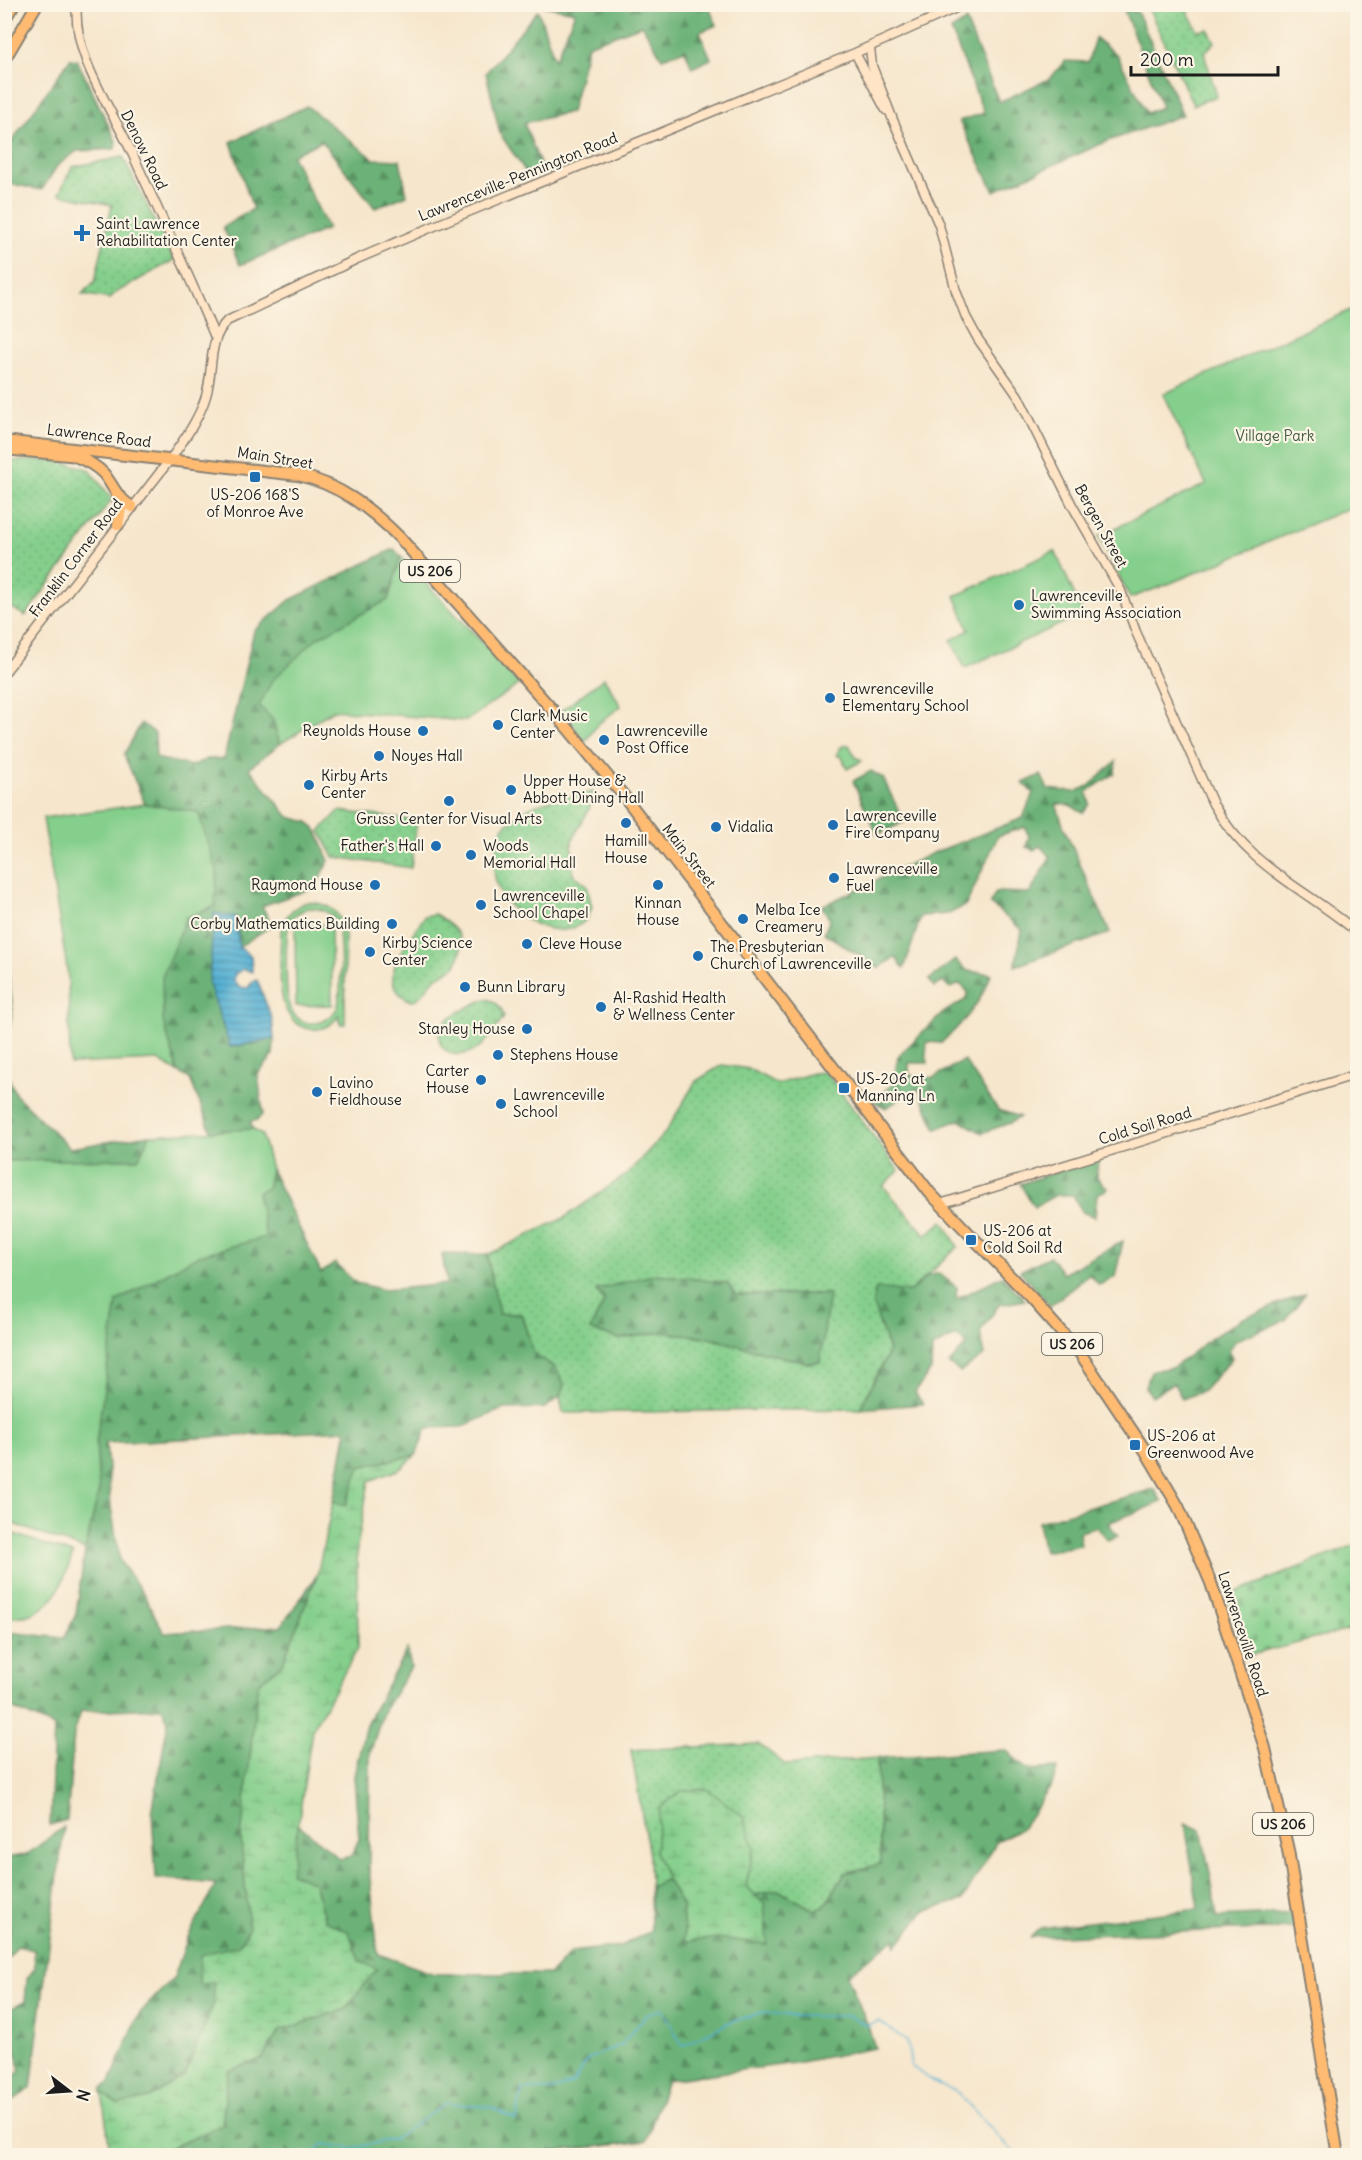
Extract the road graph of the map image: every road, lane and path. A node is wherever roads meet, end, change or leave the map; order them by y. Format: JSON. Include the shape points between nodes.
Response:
{"nodes":[{"id":1,"x":14,"y":4,"type":"edge"},
{"id":2,"x":37,"y":4,"type":"edge"},
{"id":3,"x":77,"y":4,"type":"edge"},
{"id":4,"x":965,"y":4,"type":"edge"},
{"id":5,"x":4,"y":20,"type":"edge"},
{"id":6,"x":862,"y":50,"type":"junction"},
{"id":7,"x":4,"y":60,"type":"edge"},
{"id":8,"x":893,"y":120,"type":"junction"},
{"id":9,"x":215,"y":337,"type":"junction"},
{"id":10,"x":7,"y":445,"type":"edge"},
{"id":11,"x":75,"y":456,"type":"junction"},
{"id":12,"x":169,"y":460,"type":"junction"},
{"id":13,"x":117,"y":496,"type":"junction"},
{"id":14,"x":132,"y":507,"type":"junction"},
{"id":15,"x":118,"y":525,"type":"junction"},
{"id":16,"x":4,"y":673,"type":"edge"},
{"id":17,"x":1358,"y":933,"type":"edge"},
{"id":18,"x":1358,"y":1074,"type":"edge"},
{"id":19,"x":940,"y":1203,"type":"junction"},
{"id":20,"x":1338,"y":2156,"type":"edge"}],
"edges":[{"from":1,"to":5,"type":"highway"},
{"from":2,"to":7,"type":"highway"},
{"from":3,"to":9,"type":"street","name":"Denow Road","via":[[76,27],[83,54]]},
{"from":4,"to":6,"type":"street","name":"Lawrenceville-Pennington Road"},
{"from":6,"to":8,"type":"street","name":"Bergen Street"},
{"from":6,"to":8,"type":"street","name":"Bergen Street"},
{"from":6,"to":9,"type":"street","name":"Lawrenceville-Pennington Road","via":[[357,259],[233,317]]},
{"from":8,"to":17,"type":"street","name":"Bergen Street","via":[[934,211],[966,318],[1018,396],[1072,505],[1121,591],[1216,810],[1253,856]]},
{"from":9,"to":12,"type":"street","via":[[202,408]]},
{"from":10,"to":11,"type":"highway","name":"Lawrence Road","number":"US 206"},
{"from":10,"to":12,"type":"highway","name":"Lawrence Road","number":"US 206"},
{"from":11,"to":12,"type":"highway","name":"Lawrence Road","number":"US 206"},
{"from":11,"to":13,"type":"highway","via":[[103,473]]},
{"from":12,"to":14,"type":"street","name":"Franklin Corner Road"},
{"from":12,"to":19,"type":"highway","name":"Main Street","number":"US 206","via":[[308,477],[341,490],[400,537],[627,800]]},
{"from":13,"to":14,"type":"highway"},
{"from":13,"to":15,"type":"highway","via":[[121,508]]},
{"from":14,"to":15,"type":"street","name":"Franklin Corner Road"},
{"from":15,"to":16,"type":"street","name":"Franklin Corner Road"},
{"from":18,"to":19,"type":"street","name":"Cold Soil Road"},
{"from":19,"to":20,"type":"highway","name":"Lawrenceville Road","number":"US 206","via":[[1049,1318],[1096,1375],[1178,1506],[1211,1583],[1265,1748],[1284,1827]]}]}
